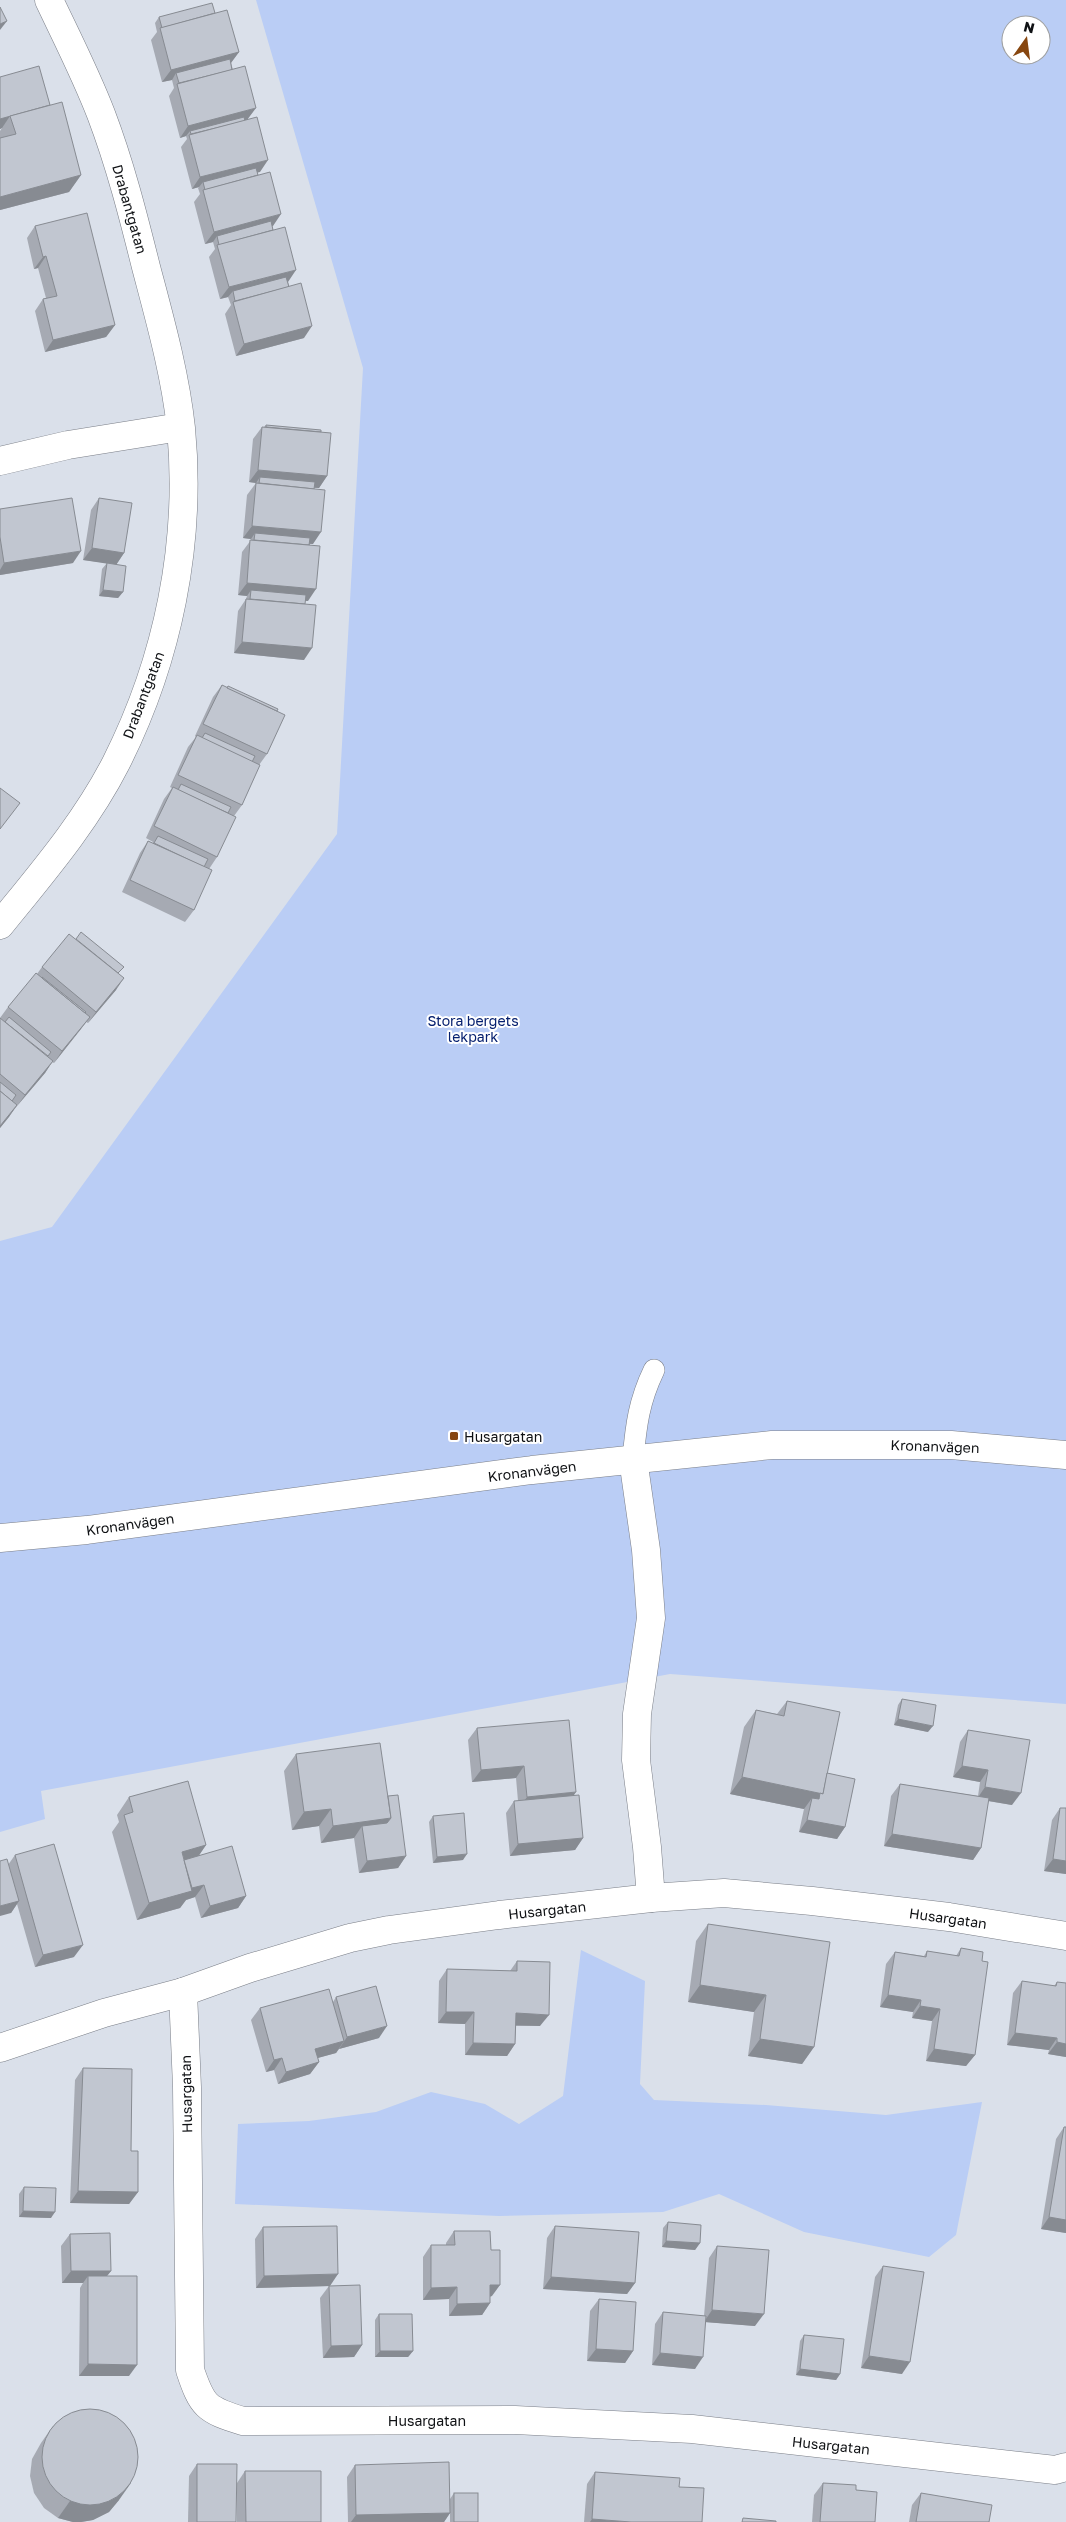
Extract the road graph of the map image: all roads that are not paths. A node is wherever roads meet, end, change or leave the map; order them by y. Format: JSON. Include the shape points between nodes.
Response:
{"nodes":[{"id":1,"x":49,"y":0,"type":"edge"},
{"id":2,"x":180,"y":428,"type":"junction"},
{"id":3,"x":0,"y":461,"type":"edge"},
{"id":4,"x":0,"y":925,"type":"edge"},
{"id":5,"x":654,"y":1370,"type":"dead end"},
{"id":6,"x":1066,"y":1455,"type":"edge"},
{"id":7,"x":633,"y":1459,"type":"junction"},
{"id":8,"x":0,"y":1538,"type":"edge"},
{"id":9,"x":650,"y":1898,"type":"junction"},
{"id":10,"x":1066,"y":1936,"type":"edge"},
{"id":11,"x":183,"y":1992,"type":"junction"},
{"id":12,"x":0,"y":2048,"type":"edge"},
{"id":13,"x":1066,"y":2467,"type":"edge"}],
"edges":[{"from":1,"to":2,"type":"street","name":"Drabantgatan","via":[[84,71],[122,177],[169,356]]},
{"from":2,"to":3,"type":"street","via":[[68,445]]},
{"from":2,"to":4,"type":"street","name":"Drabantgatan","via":[[182,525],[174,589],[160,651],[142,705],[96,800],[47,868]]},
{"from":5,"to":7,"type":"lane","via":[[636,1418]]},
{"from":6,"to":7,"type":"street","name":"Kronanvägen","via":[[951,1445],[772,1445]]},
{"from":7,"to":8,"type":"street","name":"Kronanvägen","via":[[87,1530]]},
{"from":7,"to":9,"type":"street","via":[[646,1550],[651,1618],[637,1714],[636,1760]]},
{"from":9,"to":10,"type":"street","name":"Husargatan","via":[[724,1893],[812,1901],[949,1917]]},
{"from":9,"to":11,"type":"street","name":"Husargatan","via":[[389,1930],[259,1965]]},
{"from":11,"to":12,"type":"street","name":"Husargatan","via":[[104,2013]]},
{"from":11,"to":13,"type":"street","name":"Husargatan","via":[[190,2370],[199,2397],[216,2413],[243,2421],[515,2420],[692,2429],[1055,2470]]}]}
